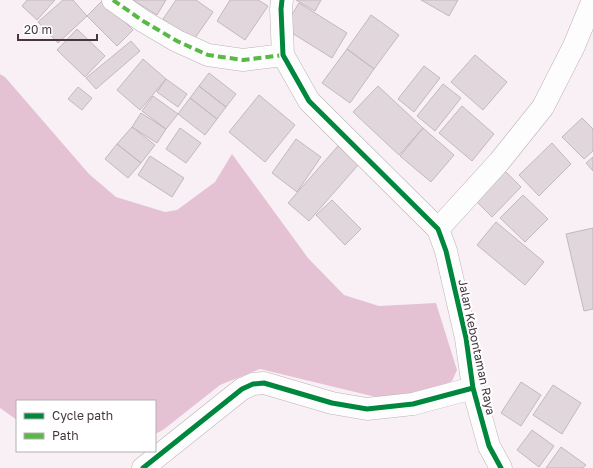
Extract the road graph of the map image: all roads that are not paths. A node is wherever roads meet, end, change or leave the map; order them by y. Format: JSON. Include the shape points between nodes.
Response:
{"nodes":[{"id":1,"x":113,"y":0,"type":"edge"},
{"id":2,"x":282,"y":0,"type":"edge"},
{"id":3,"x":593,"y":0,"type":"edge"},
{"id":4,"x":283,"y":55,"type":"junction"},
{"id":5,"x":438,"y":229,"type":"junction"},
{"id":6,"x":473,"y":388,"type":"junction"},
{"id":7,"x":143,"y":468,"type":"edge"},
{"id":8,"x":501,"y":468,"type":"edge"}],
"edges":[{"from":1,"to":4,"type":"street","via":[[177,41],[208,55],[243,60]]},
{"from":2,"to":4,"type":"street"},
{"from":3,"to":5,"type":"street","via":[[574,46],[543,107],[499,162]]},
{"from":4,"to":5,"type":"street","via":[[309,101]]},
{"from":5,"to":6,"type":"street","name":"Jalan Kebontaman Raya","via":[[446,251],[464,331]]},
{"from":6,"to":7,"type":"street","via":[[413,404],[367,409],[332,403],[264,383],[253,384],[242,389]]},
{"from":6,"to":8,"type":"street","name":"Jalan Kebontaman Raya","via":[[489,446]]}]}
